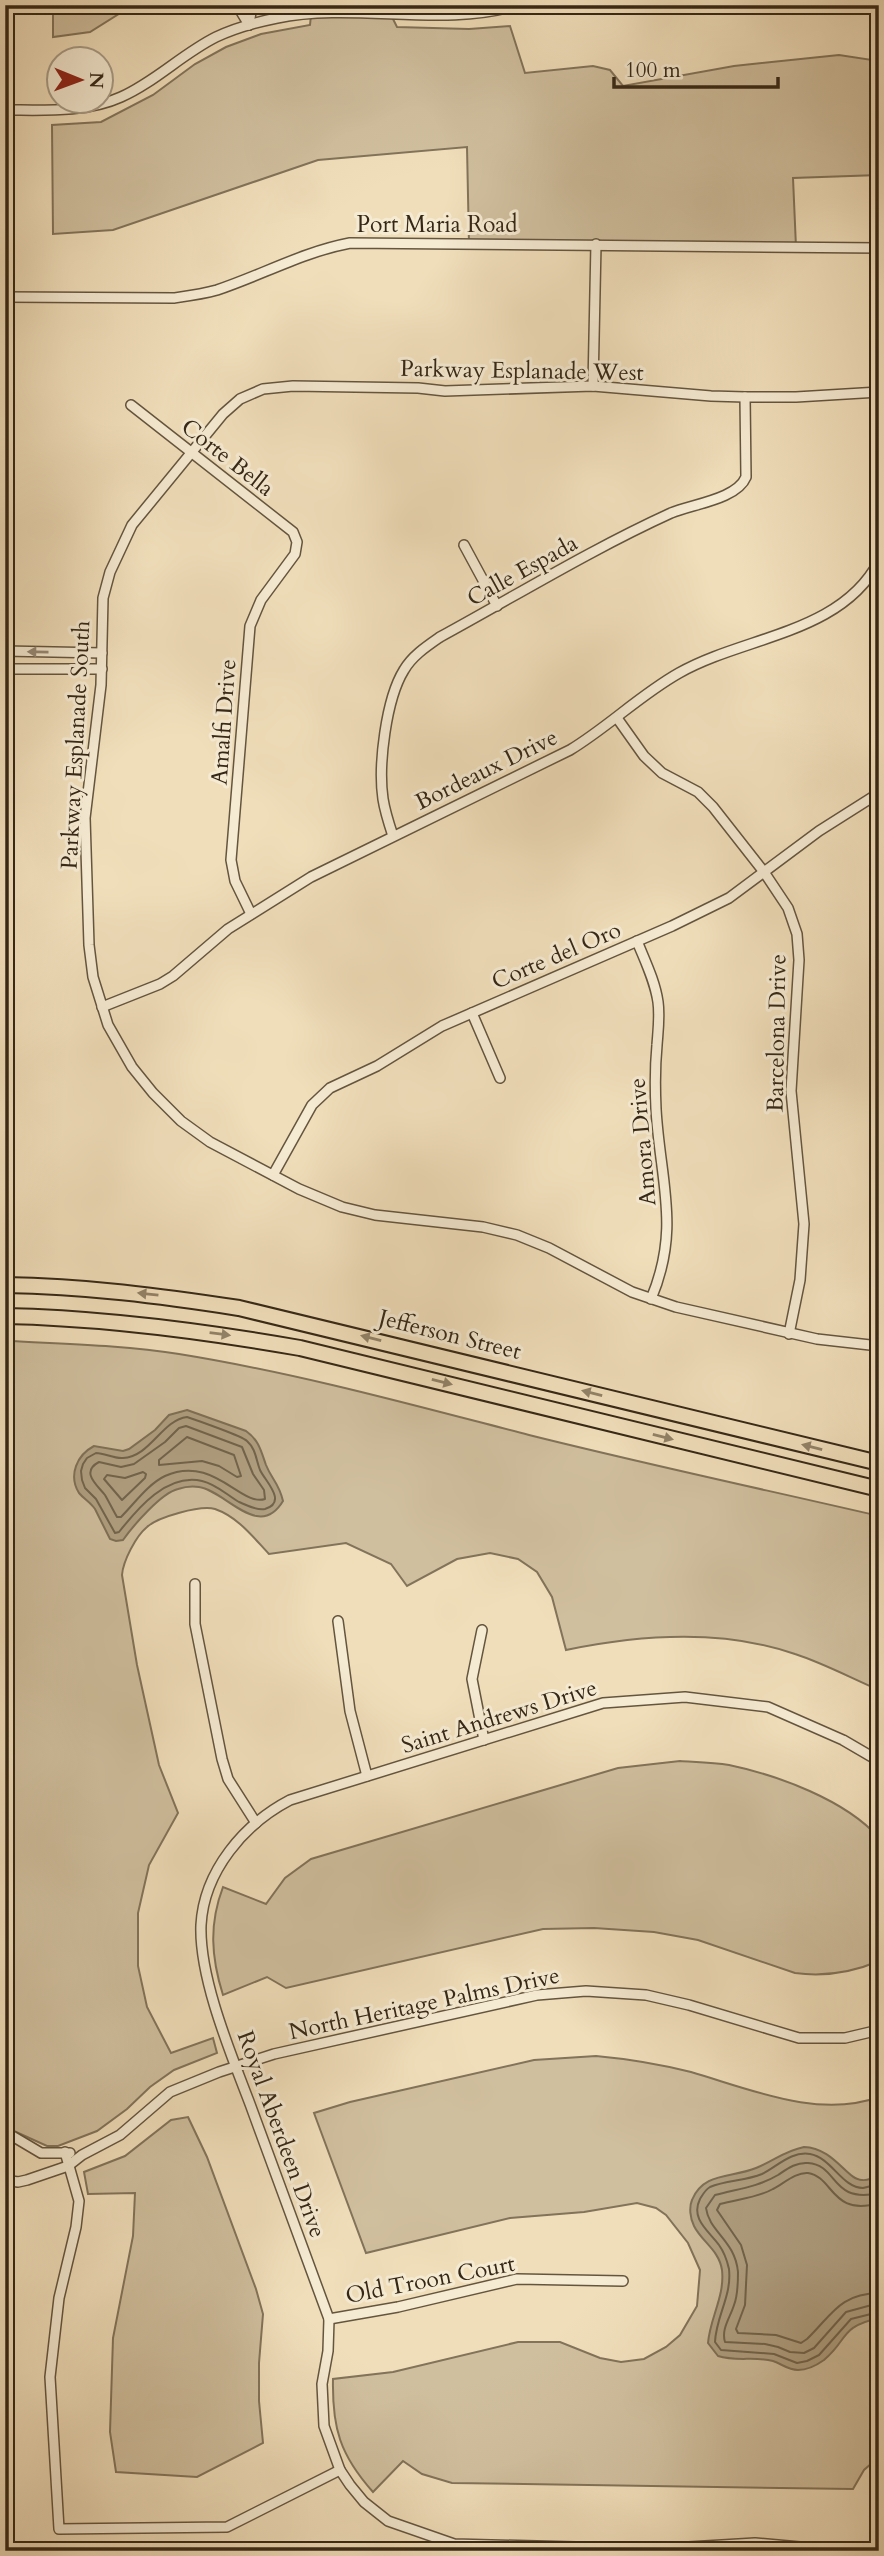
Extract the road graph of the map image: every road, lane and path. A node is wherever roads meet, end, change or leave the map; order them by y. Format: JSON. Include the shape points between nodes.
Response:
{"nodes":[{"id":1,"x":237,"y":5,"type":"edge"},
{"id":2,"x":252,"y":5,"type":"edge"},
{"id":3,"x":517,"y":5,"type":"edge"},
{"id":4,"x":249,"y":25,"type":"junction"},
{"id":5,"x":5,"y":110,"type":"edge"},
{"id":6,"x":596,"y":244,"type":"junction"},
{"id":7,"x":879,"y":248,"type":"edge"},
{"id":8,"x":5,"y":297,"type":"edge"},
{"id":9,"x":593,"y":386,"type":"junction"},
{"id":10,"x":879,"y":392,"type":"edge"},
{"id":11,"x":745,"y":397,"type":"junction"},
{"id":12,"x":131,"y":405,"type":"dead end"},
{"id":13,"x":191,"y":453,"type":"junction"},
{"id":14,"x":298,"y":542,"type":"joint"},
{"id":15,"x":464,"y":545,"type":"dead end"},
{"id":16,"x":879,"y":561,"type":"edge"},
{"id":17,"x":497,"y":606,"type":"junction"},
{"id":18,"x":5,"y":651,"type":"edge"},
{"id":19,"x":102,"y":653,"type":"junction"},
{"id":20,"x":5,"y":668,"type":"edge"},
{"id":21,"x":102,"y":669,"type":"junction"},
{"id":22,"x":617,"y":718,"type":"junction"},
{"id":23,"x":879,"y":793,"type":"edge"},
{"id":24,"x":393,"y":836,"type":"junction"},
{"id":25,"x":764,"y":873,"type":"junction"},
{"id":26,"x":251,"y":914,"type":"junction"},
{"id":27,"x":637,"y":941,"type":"junction"},
{"id":28,"x":102,"y":1007,"type":"junction"},
{"id":29,"x":471,"y":1013,"type":"junction"},
{"id":30,"x":500,"y":1078,"type":"dead end"},
{"id":31,"x":273,"y":1175,"type":"junction"},
{"id":32,"x":5,"y":1285,"type":"edge"},
{"id":33,"x":651,"y":1299,"type":"junction"},
{"id":34,"x":5,"y":1316,"type":"edge"},
{"id":35,"x":789,"y":1334,"type":"junction"},
{"id":36,"x":879,"y":1346,"type":"edge"},
{"id":37,"x":879,"y":1463,"type":"edge"},
{"id":38,"x":879,"y":1489,"type":"edge"},
{"id":39,"x":195,"y":1584,"type":"dead end"},
{"id":40,"x":338,"y":1621,"type":"dead end"},
{"id":41,"x":482,"y":1630,"type":"dead end"},
{"id":42,"x":484,"y":1740,"type":"junction"},
{"id":43,"x":879,"y":1761,"type":"edge"},
{"id":44,"x":367,"y":1776,"type":"junction"},
{"id":45,"x":256,"y":1824,"type":"junction"},
{"id":46,"x":879,"y":2031,"type":"edge"},
{"id":47,"x":236,"y":2066,"type":"junction"},
{"id":48,"x":5,"y":2135,"type":"edge"},
{"id":49,"x":65,"y":2152,"type":"junction"},
{"id":50,"x":82,"y":2155,"type":"junction"},
{"id":51,"x":68,"y":2166,"type":"junction"},
{"id":52,"x":5,"y":2180,"type":"edge"},
{"id":53,"x":622,"y":2281,"type":"dead end"},
{"id":54,"x":329,"y":2319,"type":"junction"},
{"id":55,"x":340,"y":2470,"type":"junction"},
{"id":56,"x":845,"y":2551,"type":"edge"}],
"edges":[{"from":1,"to":4,"type":"street"},
{"from":2,"to":4,"type":"street"},
{"from":3,"to":4,"type":"street","via":[[478,13],[307,13]]},
{"from":4,"to":5,"type":"street","via":[[216,37],[121,98],[72,109]]},
{"from":6,"to":7,"type":"street","name":"Port Maria Road"},
{"from":6,"to":8,"type":"street","name":"Port Maria Road","via":[[350,243],[321,249],[216,290],[184,296]]},
{"from":6,"to":9,"type":"street"},
{"from":9,"to":11,"type":"street","name":"Parkway Esplanade West"},
{"from":9,"to":13,"type":"street","name":"Parkway Esplanade West","via":[[445,391],[314,386],[263,389],[223,414]]},
{"from":10,"to":11,"type":"street","name":"Parkway Esplanade West"},
{"from":11,"to":17,"type":"street","name":"Calle Espada","via":[[746,477],[742,486],[638,528]]},
{"from":12,"to":13,"type":"street","name":"Corte Bella"},
{"from":13,"to":14,"type":"street","name":"Corte Bella","via":[[293,532]]},
{"from":13,"to":19,"type":"street","name":"Parkway Esplanade South","via":[[132,525],[110,572],[103,598]]},
{"from":14,"to":26,"type":"street","name":"Amalfi Drive","via":[[250,626],[231,860],[235,881]]},
{"from":15,"to":17,"type":"street"},
{"from":16,"to":22,"type":"street","name":"Bordeaux Drive","via":[[855,593],[836,608],[678,673]]},
{"from":17,"to":24,"type":"street","name":"Calle Espada","via":[[421,650],[404,668],[387,718],[382,796]]},
{"from":19,"to":18,"type":"street","one_way":true},
{"from":19,"to":21,"type":"street","name":"Parkway Esplanade South"},
{"from":20,"to":21,"type":"street"},
{"from":21,"to":28,"type":"street","name":"Parkway Esplanade South","via":[[85,818],[89,945]]},
{"from":22,"to":24,"type":"street","name":"Bordeaux Drive","via":[[570,750]]},
{"from":22,"to":25,"type":"street","name":"Barcelona Drive","via":[[662,773],[698,792]]},
{"from":23,"to":25,"type":"street","name":"Corte del Oro"},
{"from":24,"to":26,"type":"street","name":"Bordeaux Drive","via":[[311,877]]},
{"from":25,"to":27,"type":"street","name":"Corte del Oro","via":[[729,898]]},
{"from":25,"to":35,"type":"street","name":"Barcelona Drive","via":[[788,908],[799,960],[791,1091],[804,1224],[800,1280]]},
{"from":26,"to":28,"type":"street","name":"Bordeaux Drive","via":[[166,980]]},
{"from":27,"to":29,"type":"street","name":"Corte del Oro"},
{"from":27,"to":33,"type":"street","name":"Amora Drive","via":[[659,1004],[656,1111],[667,1213],[661,1274]]},
{"from":28,"to":31,"type":"street","name":"Parkway Esplanade South","via":[[132,1067],[153,1094],[210,1142]]},
{"from":29,"to":30,"type":"street"},
{"from":29,"to":31,"type":"street","name":"Corte del Oro","via":[[330,1088],[312,1104]]},
{"from":31,"to":33,"type":"street","name":"Parkway Esplanade South","via":[[342,1207],[517,1235]]},
{"from":37,"to":32,"type":"main road","name":"Jefferson Street","one_way":true,"via":[[239,1308],[153,1294]]},
{"from":33,"to":35,"type":"street","name":"Parkway Esplanade South"},
{"from":34,"to":38,"type":"main road","one_way":true,"via":[[148,1325],[300,1348]]},
{"from":35,"to":36,"type":"street","name":"Parkway Esplanade South"},
{"from":39,"to":45,"type":"street","via":[[195,1624],[222,1759],[228,1779]]},
{"from":40,"to":44,"type":"street","via":[[350,1711]]},
{"from":41,"to":42,"type":"street","via":[[472,1679]]},
{"from":42,"to":43,"type":"street","name":"Saint Andrews Drive","via":[[603,1703],[685,1697],[768,1707]]},
{"from":42,"to":44,"type":"street","name":"Saint Andrews Drive"},
{"from":44,"to":45,"type":"street","name":"Saint Andrews Drive","via":[[290,1800]]},
{"from":45,"to":47,"type":"street","name":"Royal Aberdeen Drive","via":[[229,1851],[207,1889],[201,1925],[207,1975]]},
{"from":46,"to":47,"type":"street","name":"North Heritage Palms Drive","via":[[845,2038],[799,2038],[669,2000],[586,1991],[520,1998]]},
{"from":47,"to":50,"type":"street","name":"North Heritage Palms Drive","via":[[170,2092],[120,2135]]},
{"from":47,"to":54,"type":"street","name":"Royal Aberdeen Drive"},
{"from":48,"to":49,"type":"street","via":[[41,2153]]},
{"from":49,"to":50,"type":"street"},
{"from":49,"to":51,"type":"street"},
{"from":50,"to":51,"type":"street","name":"North Heritage Palms Drive"},
{"from":51,"to":52,"type":"street","name":"North Heritage Palms Drive","via":[[27,2180]]},
{"from":51,"to":55,"type":"street","via":[[79,2201],[59,2298],[50,2377],[59,2529],[227,2527]]},
{"from":53,"to":54,"type":"street","name":"Old Troon Court","via":[[517,2279]]},
{"from":54,"to":55,"type":"street","name":"Royal Aberdeen Drive","via":[[322,2410]]},
{"from":55,"to":56,"type":"street","name":"Royal Aberdeen Drive","via":[[364,2502],[388,2521],[454,2544],[655,2549],[755,2543]]}]}
